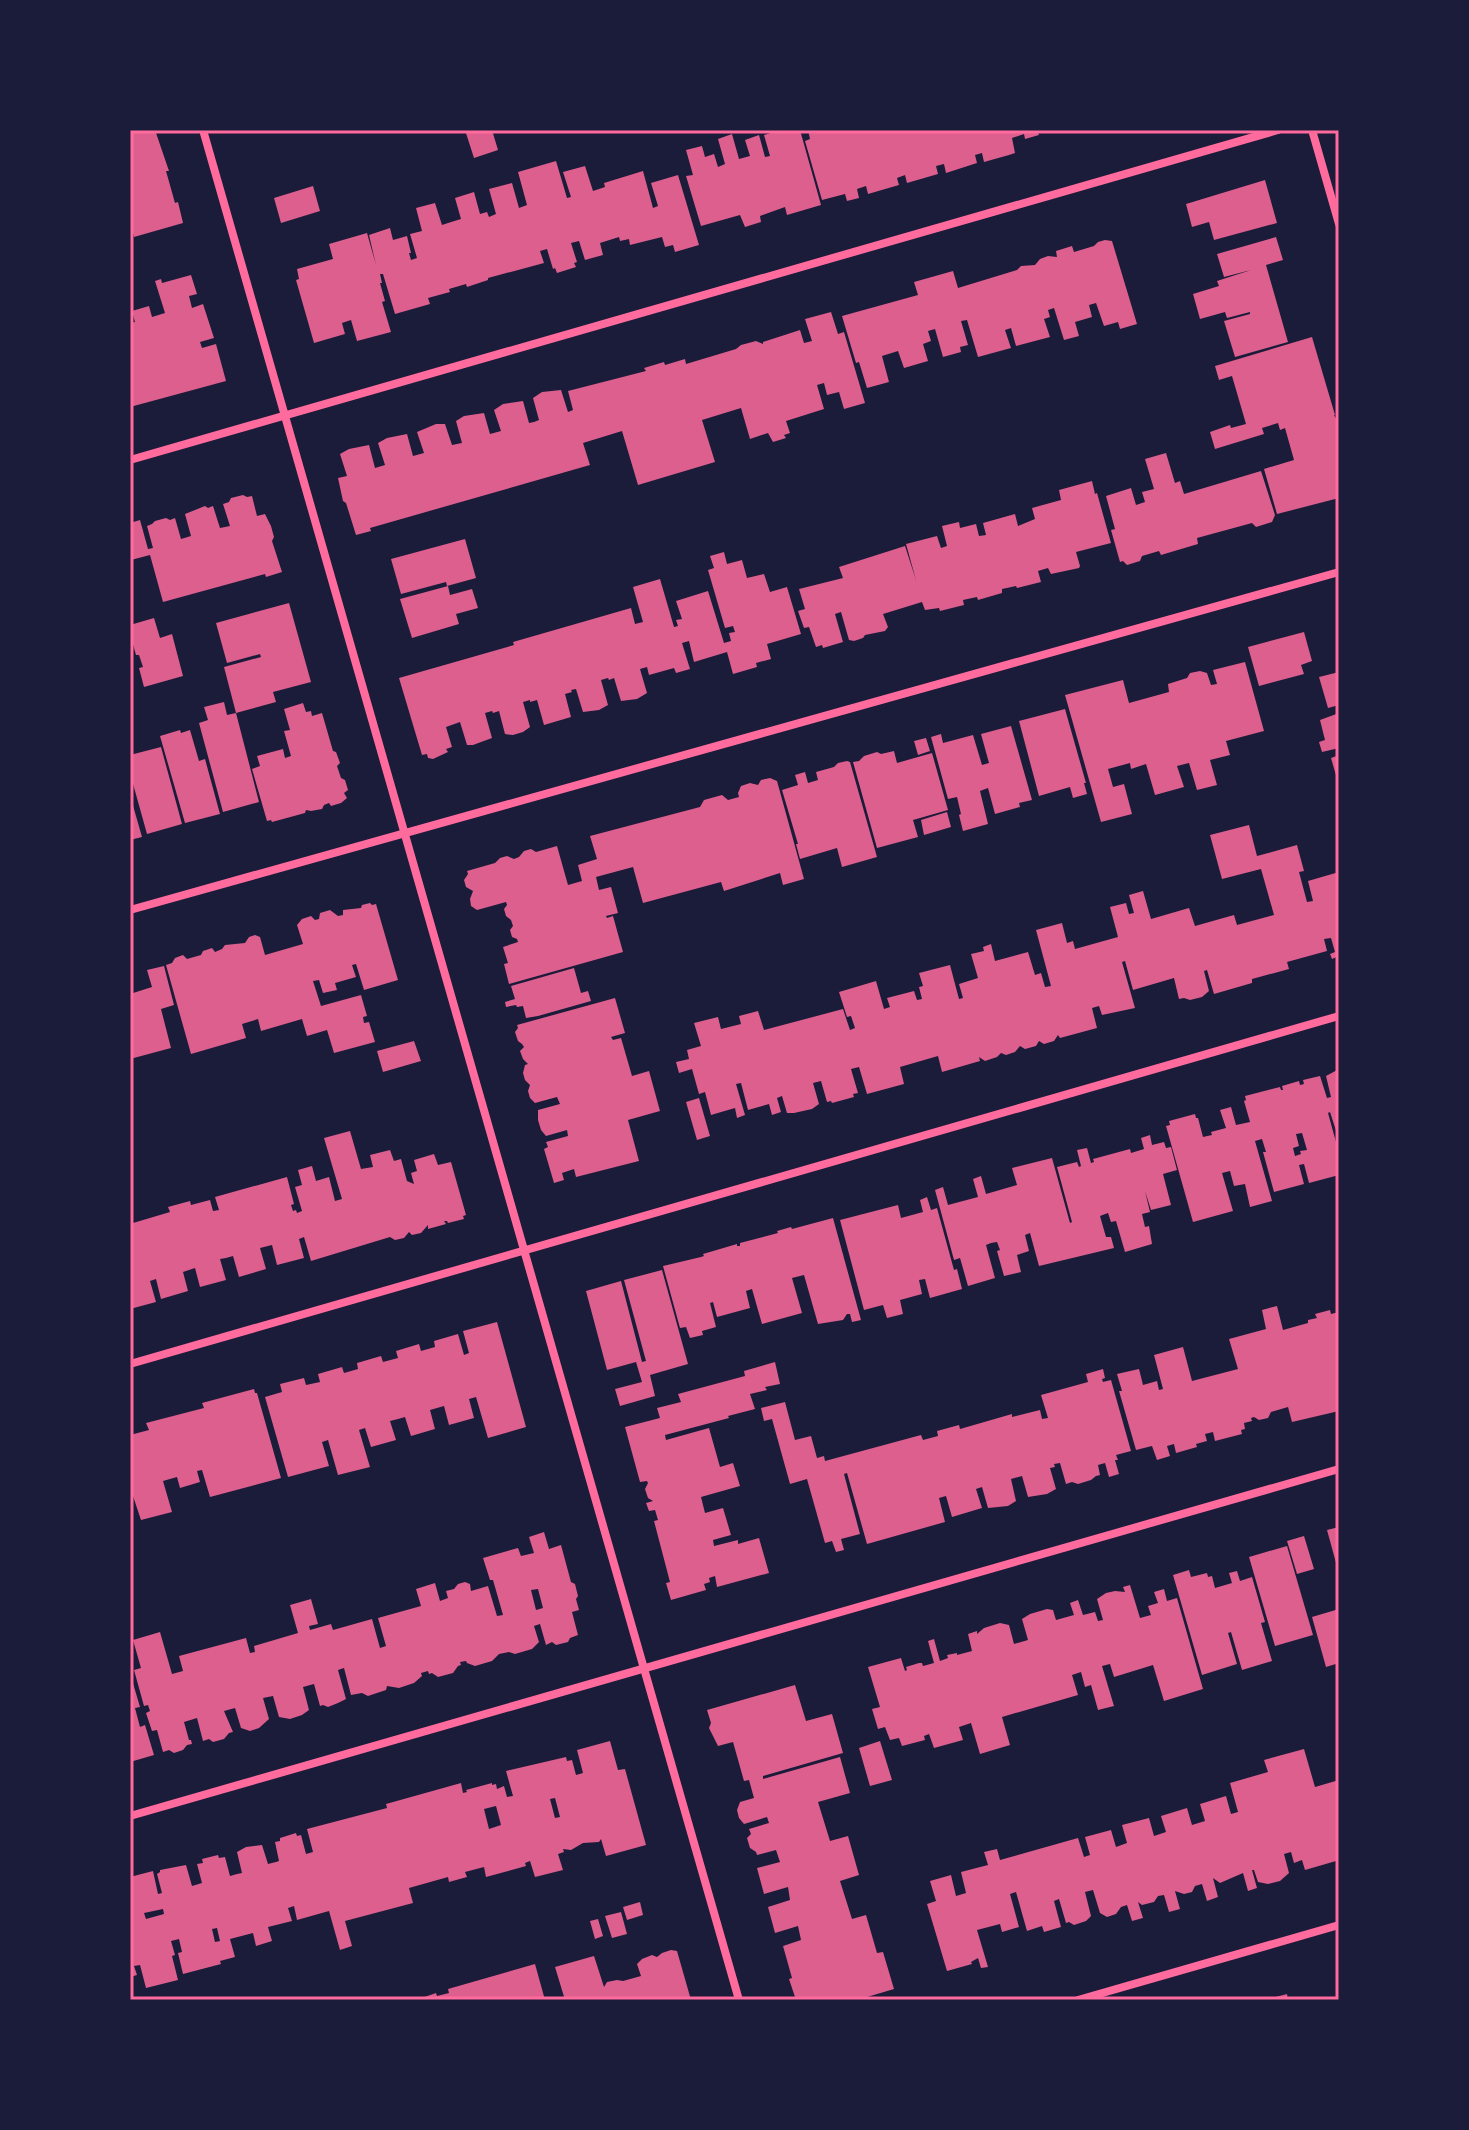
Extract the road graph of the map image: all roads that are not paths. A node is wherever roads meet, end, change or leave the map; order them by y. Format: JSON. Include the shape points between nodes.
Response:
{"nodes":[{"id":1,"x":203,"y":130,"type":"edge"},
{"id":2,"x":1278,"y":130,"type":"edge"},
{"id":3,"x":1312,"y":130,"type":"edge"},
{"id":4,"x":1339,"y":224,"type":"edge"},
{"id":5,"x":284,"y":415,"type":"junction"},
{"id":6,"x":130,"y":460,"type":"edge"},
{"id":7,"x":1339,"y":572,"type":"edge"},
{"id":8,"x":404,"y":833,"type":"junction"},
{"id":9,"x":130,"y":910,"type":"edge"},
{"id":10,"x":1339,"y":1016,"type":"edge"},
{"id":11,"x":524,"y":1252,"type":"junction"},
{"id":12,"x":130,"y":1364,"type":"edge"},
{"id":13,"x":1339,"y":1469,"type":"edge"},
{"id":14,"x":643,"y":1668,"type":"junction"},
{"id":15,"x":130,"y":1816,"type":"edge"},
{"id":16,"x":1339,"y":1925,"type":"edge"},
{"id":17,"x":739,"y":2000,"type":"edge"},
{"id":18,"x":1078,"y":2000,"type":"edge"}],
"edges":[{"from":1,"to":5,"type":"street"},
{"from":2,"to":5,"type":"street"},
{"from":3,"to":4,"type":"street"},
{"from":5,"to":6,"type":"street"},
{"from":5,"to":8,"type":"street"},
{"from":7,"to":8,"type":"street"},
{"from":8,"to":9,"type":"street"},
{"from":8,"to":11,"type":"street"},
{"from":10,"to":11,"type":"street"},
{"from":11,"to":12,"type":"street"},
{"from":11,"to":14,"type":"street"},
{"from":13,"to":14,"type":"street"},
{"from":14,"to":15,"type":"street"},
{"from":14,"to":17,"type":"street"},
{"from":16,"to":18,"type":"street"}]}
